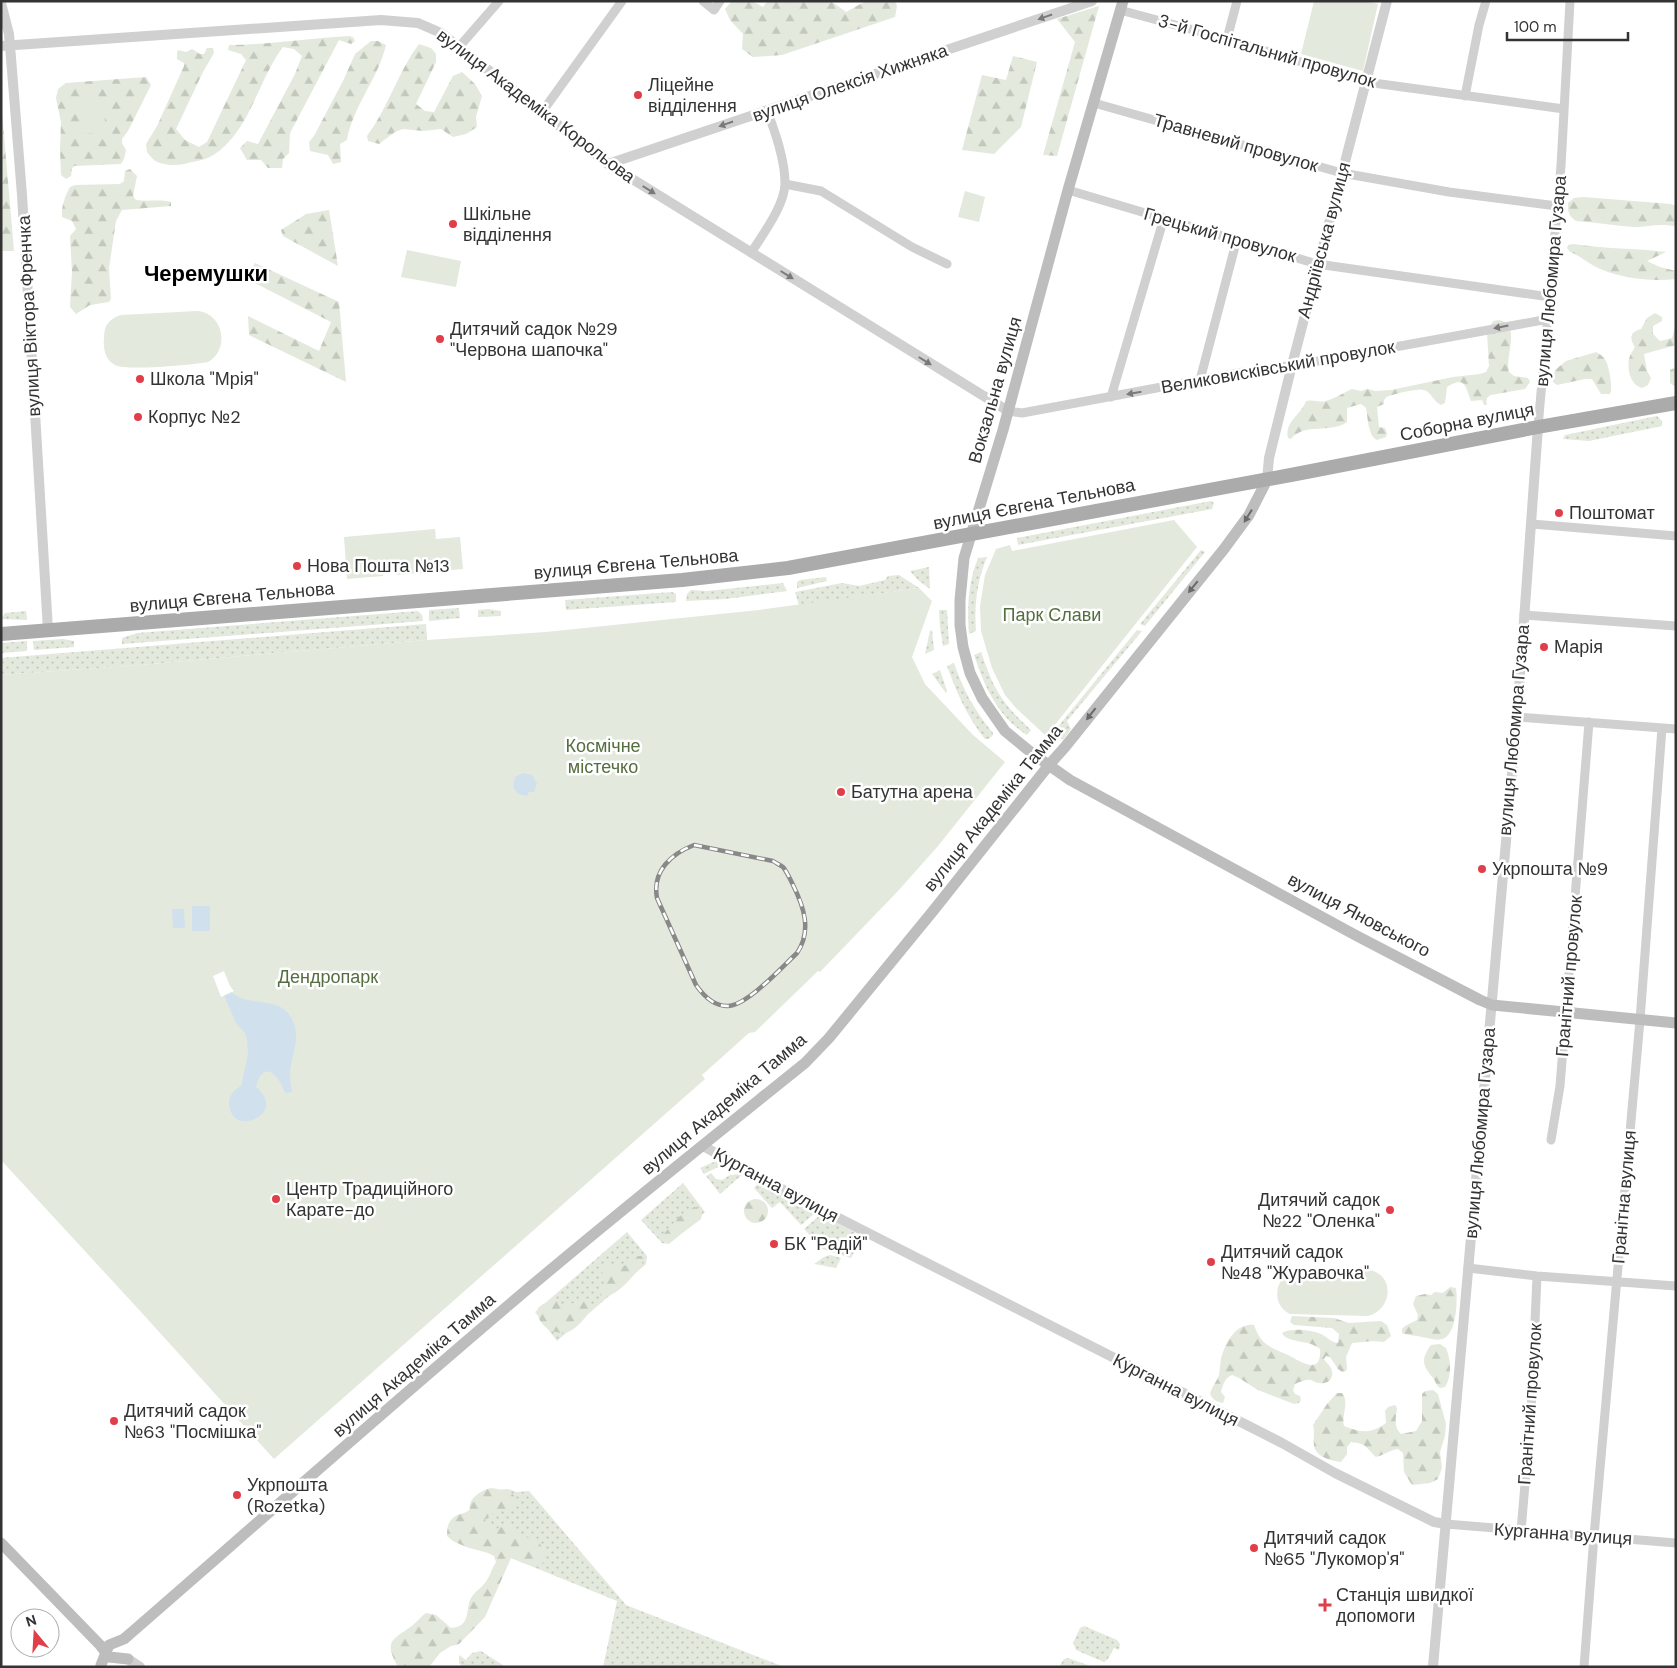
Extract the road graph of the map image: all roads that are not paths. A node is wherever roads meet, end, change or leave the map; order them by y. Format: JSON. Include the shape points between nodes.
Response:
{"nodes":[{"id":1,"x":499,"y":1,"type":"edge"},
{"id":2,"x":622,"y":1,"type":"edge"},
{"id":3,"x":703,"y":1,"type":"edge"},
{"id":4,"x":720,"y":1,"type":"edge"},
{"id":5,"x":1092,"y":1,"type":"edge"},
{"id":6,"x":1237,"y":1,"type":"edge"},
{"id":7,"x":1387,"y":1,"type":"edge"},
{"id":8,"x":1486,"y":1,"type":"edge"},
{"id":9,"x":1570,"y":1,"type":"edge"},
{"id":10,"x":1,"y":3,"type":"edge"},
{"id":11,"x":1122,"y":6,"type":"edge"},
{"id":12,"x":1227,"y":39,"type":"junction"},
{"id":13,"x":6,"y":46,"type":"edge"},
{"id":14,"x":459,"y":47,"type":"junction"},
{"id":15,"x":1366,"y":82,"type":"junction"},
{"id":16,"x":1465,"y":96,"type":"junction"},
{"id":17,"x":1094,"y":103,"type":"junction"},
{"id":18,"x":1564,"y":109,"type":"junction"},
{"id":19,"x":767,"y":110,"type":"junction"},
{"id":20,"x":542,"y":112,"type":"junction"},
{"id":21,"x":608,"y":164,"type":"junction"},
{"id":22,"x":1342,"y":173,"type":"junction"},
{"id":23,"x":785,"y":184,"type":"junction"},
{"id":24,"x":1068,"y":190,"type":"junction"},
{"id":25,"x":1557,"y":206,"type":"junction"},
{"id":26,"x":1164,"y":218,"type":"junction"},
{"id":27,"x":1237,"y":239,"type":"junction"},
{"id":28,"x":751,"y":253,"type":"junction"},
{"id":29,"x":947,"y":264,"type":"dead end"},
{"id":30,"x":1317,"y":264,"type":"junction"},
{"id":31,"x":1550,"y":297,"type":"junction"},
{"id":32,"x":1549,"y":319,"type":"junction"},
{"id":33,"x":1292,"y":365,"type":"junction"},
{"id":34,"x":1200,"y":380,"type":"junction"},
{"id":35,"x":1111,"y":397,"type":"junction"},
{"id":36,"x":1676,"y":403,"type":"edge"},
{"id":37,"x":1008,"y":411,"type":"junction"},
{"id":38,"x":1538,"y":427,"type":"junction"},
{"id":39,"x":1267,"y":480,"type":"junction"},
{"id":40,"x":1532,"y":524,"type":"junction"},
{"id":41,"x":972,"y":534,"type":"junction"},
{"id":42,"x":1676,"y":536,"type":"edge"},
{"id":43,"x":1524,"y":615,"type":"junction"},
{"id":44,"x":1676,"y":626,"type":"edge"},
{"id":45,"x":48,"y":630,"type":"junction"},
{"id":46,"x":1,"y":634,"type":"edge"},
{"id":47,"x":1517,"y":716,"type":"junction"},
{"id":48,"x":1589,"y":722,"type":"junction"},
{"id":49,"x":1662,"y":728,"type":"junction"},
{"id":50,"x":1676,"y":729,"type":"edge"},
{"id":51,"x":1049,"y":765,"type":"junction"},
{"id":52,"x":1492,"y":1005,"type":"junction"},
{"id":53,"x":1566,"y":1013,"type":"junction"},
{"id":54,"x":1640,"y":1020,"type":"junction"},
{"id":55,"x":1676,"y":1024,"type":"edge"},
{"id":56,"x":1551,"y":1140,"type":"dead end"},
{"id":57,"x":702,"y":1146,"type":"junction"},
{"id":58,"x":1468,"y":1268,"type":"junction"},
{"id":59,"x":1537,"y":1276,"type":"junction"},
{"id":60,"x":1617,"y":1282,"type":"junction"},
{"id":61,"x":1676,"y":1286,"type":"edge"},
{"id":62,"x":1446,"y":1524,"type":"junction"},
{"id":63,"x":1521,"y":1532,"type":"junction"},
{"id":64,"x":1594,"y":1536,"type":"junction"},
{"id":65,"x":1,"y":1543,"type":"edge"},
{"id":66,"x":1676,"y":1543,"type":"edge"},
{"id":67,"x":115,"y":1650,"type":"junction"},
{"id":68,"x":100,"y":1666,"type":"edge"},
{"id":69,"x":140,"y":1667,"type":"edge"},
{"id":70,"x":1433,"y":1667,"type":"edge"},
{"id":71,"x":1584,"y":1667,"type":"edge"}],
"edges":[{"from":1,"to":14,"type":"street"},
{"from":2,"to":20,"type":"street"},
{"from":3,"to":4,"type":"street","via":[[714,10]]},
{"from":5,"to":19,"type":"street","name":"вулиця Олексія Хижняка","one_way":true},
{"from":6,"to":12,"type":"street"},
{"from":7,"to":15,"type":"street","name":"Андріївська вулиця"},
{"from":8,"to":16,"type":"street"},
{"from":9,"to":18,"type":"street","name":"вулиця Любомира Гузара"},
{"from":10,"to":13,"type":"street","name":"вулиця Віктора Френчка"},
{"from":11,"to":12,"type":"street","name":"3-й Госпітальний провулок"},
{"from":11,"to":17,"type":"main road","name":"Вокзальна вулиця"},
{"from":12,"to":15,"type":"street","name":"3-й Госпітальний провулок"},
{"from":13,"to":14,"type":"street","name":"вулиця Академіка Корольова","via":[[392,20],[429,27]]},
{"from":13,"to":45,"type":"street","name":"вулиця Віктора Френчка","via":[[22,204]]},
{"from":14,"to":20,"type":"street","name":"вулиця Академіка Корольова"},
{"from":15,"to":16,"type":"street","name":"3-й Госпітальний провулок"},
{"from":15,"to":22,"type":"street","name":"Андріївська вулиця"},
{"from":16,"to":18,"type":"street","name":"3-й Госпітальний провулок"},
{"from":17,"to":22,"type":"street","name":"Травневий провулок"},
{"from":17,"to":24,"type":"main road","name":"Вокзальна вулиця"},
{"from":18,"to":25,"type":"street","name":"вулиця Любомира Гузара"},
{"from":19,"to":21,"type":"street","name":"вулиця Олексія Хижняка","one_way":true},
{"from":19,"to":23,"type":"street"},
{"from":20,"to":21,"type":"street","name":"вулиця Академіка Корольова"},
{"from":21,"to":28,"type":"street","name":"вулиця Академіка Корольова","one_way":true},
{"from":22,"to":25,"type":"street","name":"Травневий провулок","via":[[1449,192]]},
{"from":22,"to":30,"type":"street","name":"Андріївська вулиця"},
{"from":23,"to":28,"type":"street","via":[[776,212]]},
{"from":23,"to":29,"type":"street","via":[[821,191],[912,247]]},
{"from":24,"to":26,"type":"street","name":"Грецький провулок"},
{"from":24,"to":37,"type":"main road","name":"Вокзальна вулиця"},
{"from":25,"to":31,"type":"street","name":"вулиця Любомира Гузара"},
{"from":26,"to":27,"type":"street","name":"Грецький провулок"},
{"from":26,"to":35,"type":"street"},
{"from":27,"to":30,"type":"street","name":"Грецький провулок"},
{"from":27,"to":34,"type":"street"},
{"from":28,"to":37,"type":"street","name":"вулиця Академіка Корольова","one_way":true},
{"from":30,"to":31,"type":"street","name":"Грецький провулок"},
{"from":30,"to":33,"type":"street","name":"Андріївська вулиця"},
{"from":31,"to":32,"type":"street","name":"вулиця Любомира Гузара"},
{"from":32,"to":33,"type":"street","name":"Великовисківський провулок","one_way":true},
{"from":32,"to":38,"type":"street","name":"вулиця Любомира Гузара"},
{"from":33,"to":34,"type":"street","name":"Великовисківський провулок"},
{"from":33,"to":39,"type":"street","name":"Андріївська вулиця","via":[[1269,458]]},
{"from":34,"to":35,"type":"street","name":"Великовисківський провулок","one_way":true},
{"from":35,"to":37,"type":"street","name":"Великовисківський провулок","via":[[1022,413]]},
{"from":36,"to":38,"type":"main road","name":"Соборна вулиця"},
{"from":37,"to":41,"type":"main road","name":"Вокзальна вулиця"},
{"from":38,"to":39,"type":"main road","name":"Соборна вулиця"},
{"from":38,"to":40,"type":"street","name":"вулиця Любомира Гузара"},
{"from":39,"to":41,"type":"main road","name":"вулиця Євгена Тельнова"},
{"from":39,"to":51,"type":"main road","name":"вулиця Академіка Тамма","one_way":true,"via":[[1249,515],[1224,549]]},
{"from":40,"to":42,"type":"street"},
{"from":40,"to":43,"type":"street","name":"вулиця Любомира Гузара"},
{"from":41,"to":45,"type":"main road","name":"вулиця Євгена Тельнова","via":[[788,568],[692,579]]},
{"from":41,"to":51,"type":"main road","name":"Вокзальна вулиця","via":[[964,558],[960,600],[963,647],[970,673],[982,698],[1005,731]]},
{"from":43,"to":44,"type":"street"},
{"from":43,"to":47,"type":"street","name":"вулиця Любомира Гузара"},
{"from":45,"to":46,"type":"main road","name":"вулиця Євгена Тельнова"},
{"from":47,"to":48,"type":"street"},
{"from":47,"to":52,"type":"street","name":"вулиця Любомира Гузара"},
{"from":48,"to":49,"type":"street"},
{"from":48,"to":53,"type":"street","name":"Гранітний провулок"},
{"from":49,"to":50,"type":"street"},
{"from":49,"to":54,"type":"street","name":"Гранітна вулиця"},
{"from":51,"to":52,"type":"main road","name":"вулиця Яновського","via":[[1070,780],[1357,936]]},
{"from":51,"to":57,"type":"main road","name":"вулиця Академіка Тамма","via":[[829,1038],[805,1063]]},
{"from":52,"to":53,"type":"main road","name":"вулиця Яновського"},
{"from":52,"to":58,"type":"street","name":"вулиця Любомира Гузара"},
{"from":53,"to":54,"type":"main road","name":"вулиця Яновського"},
{"from":53,"to":56,"type":"street","name":"Гранітний провулок","via":[[1560,1086]]},
{"from":54,"to":55,"type":"main road","name":"вулиця Яновського"},
{"from":54,"to":60,"type":"street","name":"Гранітна вулиця"},
{"from":57,"to":62,"type":"street","name":"Курганна вулиця","via":[[1335,1473],[1434,1522]]},
{"from":57,"to":67,"type":"main road","name":"вулиця Академіка Тамма","via":[[429,1373]]},
{"from":58,"to":59,"type":"street"},
{"from":58,"to":62,"type":"street","name":"вулиця Любомира Гузара"},
{"from":59,"to":60,"type":"street"},
{"from":59,"to":63,"type":"street","name":"Гранітний провулок","via":[[1531,1414]]},
{"from":60,"to":61,"type":"street"},
{"from":60,"to":64,"type":"street","name":"Гранітна вулиця"},
{"from":62,"to":63,"type":"street","name":"Курганна вулиця"},
{"from":62,"to":70,"type":"street","name":"вулиця Любомира Гузара"},
{"from":63,"to":64,"type":"street","name":"Курганна вулиця"},
{"from":64,"to":66,"type":"street","name":"Курганна вулиця"},
{"from":64,"to":71,"type":"street","name":"Гранітна вулиця"},
{"from":65,"to":67,"type":"main road"},
{"from":67,"to":68,"type":"main road","name":"вулиця Академіка Тамма"},
{"from":67,"to":69,"type":"street"}]}
